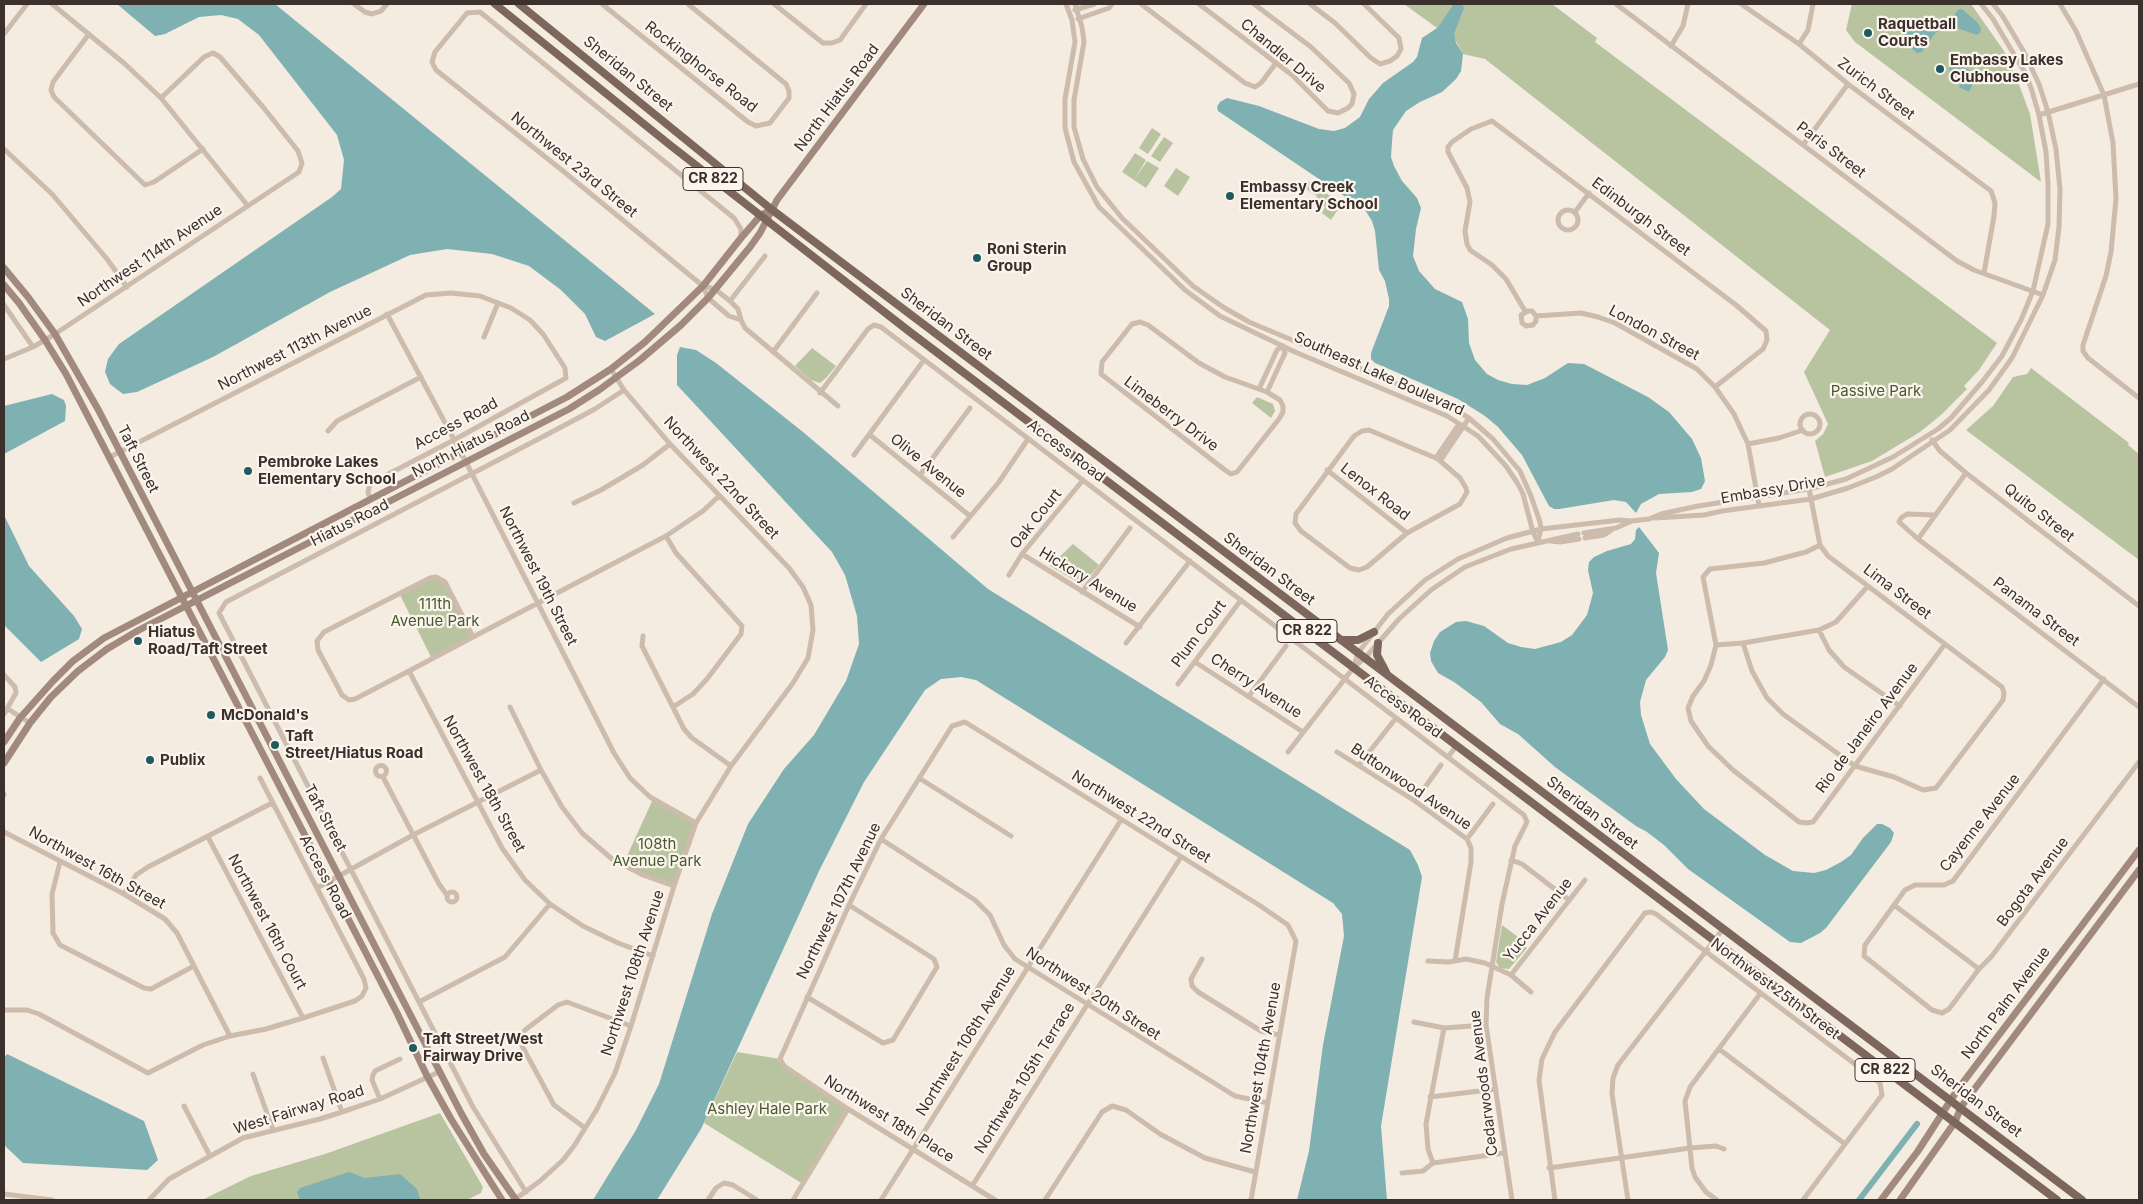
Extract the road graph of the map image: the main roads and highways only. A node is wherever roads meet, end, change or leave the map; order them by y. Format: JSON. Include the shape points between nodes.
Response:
{"nodes":[{"id":1,"x":495,"y":4,"type":"edge"},
{"id":2,"x":519,"y":4,"type":"edge"},
{"id":3,"x":924,"y":4,"type":"edge"},
{"id":4,"x":771,"y":209,"type":"junction"},
{"id":5,"x":760,"y":216,"type":"junction"},
{"id":6,"x":767,"y":220,"type":"junction"},
{"id":7,"x":4,"y":268,"type":"edge"},
{"id":8,"x":4,"y":285,"type":"edge"},
{"id":9,"x":942,"y":338,"type":"junction"},
{"id":10,"x":934,"y":350,"type":"junction"},
{"id":11,"x":142,"y":495,"type":"junction"},
{"id":12,"x":1153,"y":498,"type":"junction"},
{"id":13,"x":132,"y":500,"type":"junction"},
{"id":14,"x":1145,"y":509,"type":"junction"},
{"id":15,"x":256,"y":558,"type":"junction"},
{"id":16,"x":261,"y":568,"type":"junction"},
{"id":17,"x":192,"y":592,"type":"junction"},
{"id":18,"x":182,"y":596,"type":"junction"},
{"id":19,"x":196,"y":602,"type":"junction"},
{"id":20,"x":187,"y":606,"type":"junction"},
{"id":21,"x":1374,"y":632,"type":"road end"},
{"id":22,"x":1340,"y":640,"type":"junction"},
{"id":23,"x":1378,"y":643,"type":"road end"},
{"id":24,"x":1388,"y":676,"type":"junction"},
{"id":25,"x":240,"y":685,"type":"junction"},
{"id":26,"x":230,"y":689,"type":"junction"},
{"id":27,"x":4,"y":742,"type":"edge"},
{"id":28,"x":270,"y":743,"type":"junction"},
{"id":29,"x":260,"y":748,"type":"junction"},
{"id":30,"x":4,"y":763,"type":"edge"},
{"id":31,"x":2139,"y":850,"type":"edge"},
{"id":32,"x":2139,"y":870,"type":"edge"},
{"id":33,"x":1951,"y":1099,"type":"junction"},
{"id":34,"x":1961,"y":1107,"type":"junction"},
{"id":35,"x":1942,"y":1113,"type":"junction"},
{"id":36,"x":1955,"y":1122,"type":"junction"},
{"id":37,"x":502,"y":1200,"type":"edge"},
{"id":38,"x":515,"y":1200,"type":"edge"},
{"id":39,"x":1881,"y":1200,"type":"edge"},
{"id":40,"x":1900,"y":1200,"type":"edge"},
{"id":41,"x":2057,"y":1200,"type":"edge"},
{"id":42,"x":2082,"y":1200,"type":"edge"}],
"edges":[{"from":1,"to":5,"type":"main road","name":"Sheridan Street","number":"CR 822"},
{"from":2,"to":4,"type":"main road","name":"Sheridan Street","number":"CR 822"},
{"from":3,"to":4,"type":"main road","name":"North Hiatus Road"},
{"from":4,"to":5,"type":"main road","name":"North Hiatus Road"},
{"from":4,"to":6,"type":"main road","name":"North Hiatus Road"},
{"from":4,"to":9,"type":"main road","name":"Sheridan Street","number":"CR 822"},
{"from":5,"to":6,"type":"main road","name":"Sheridan Street","number":"CR 822"},
{"from":5,"to":15,"type":"main road","name":"North Hiatus Road","via":[[703,286],[645,342],[611,369],[567,397]]},
{"from":6,"to":10,"type":"main road","name":"Sheridan Street","number":"CR 822"},
{"from":6,"to":16,"type":"main road","name":"North Hiatus Road","via":[[750,247],[708,298],[681,325],[616,378],[569,409]]},
{"from":7,"to":11,"type":"main road","name":"Taft Street","via":[[55,334]]},
{"from":8,"to":13,"type":"main road","name":"Taft Street","via":[[46,340]]},
{"from":9,"to":10,"type":"main road"},
{"from":9,"to":12,"type":"main road","name":"Sheridan Street","number":"CR 822"},
{"from":10,"to":14,"type":"main road","name":"Sheridan Street","number":"CR 822"},
{"from":11,"to":13,"type":"main road"},
{"from":11,"to":17,"type":"main road","name":"Taft Street"},
{"from":12,"to":14,"type":"main road"},
{"from":12,"to":22,"type":"main road","name":"Sheridan Street","number":"CR 822"},
{"from":13,"to":18,"type":"main road","name":"Taft Street"},
{"from":14,"to":35,"type":"main road","name":"Sheridan Street","number":"CR 822"},
{"from":15,"to":16,"type":"main road"},
{"from":15,"to":17,"type":"main road","name":"North Hiatus Road"},
{"from":16,"to":19,"type":"main road","name":"North Hiatus Road"},
{"from":17,"to":18,"type":"main road","name":"North Hiatus Road"},
{"from":17,"to":19,"type":"main road","name":"Taft Street"},
{"from":18,"to":20,"type":"main road","name":"Taft Street"},
{"from":18,"to":27,"type":"main road","name":"North Hiatus Road","via":[[104,638],[73,662],[20,718]]},
{"from":19,"to":20,"type":"main road","name":"North Hiatus Road"},
{"from":19,"to":25,"type":"main road","name":"Taft Street"},
{"from":20,"to":26,"type":"main road","name":"Taft Street"},
{"from":20,"to":30,"type":"main road","name":"North Hiatus Road","via":[[107,649],[78,671],[30,723]]},
{"from":21,"to":22,"type":"main road","via":[[1358,640]]},
{"from":22,"to":24,"type":"main road","name":"Sheridan Street","number":"CR 822"},
{"from":23,"to":24,"type":"main road","via":[[1377,655]]},
{"from":24,"to":33,"type":"main road","name":"Sheridan Street","number":"CR 822"},
{"from":25,"to":26,"type":"main road"},
{"from":25,"to":28,"type":"main road","name":"Taft Street"},
{"from":26,"to":29,"type":"main road","name":"Taft Street"},
{"from":28,"to":29,"type":"main road"},
{"from":28,"to":38,"type":"main road","name":"Taft Street","via":[[439,1072],[484,1154]]},
{"from":29,"to":37,"type":"main road","name":"Taft Street","via":[[451,1119]]},
{"from":31,"to":33,"type":"main road","name":"North Palm Avenue"},
{"from":32,"to":34,"type":"main road","name":"North Palm Avenue"},
{"from":33,"to":34,"type":"main road","name":"Sheridan Street","number":"CR 822"},
{"from":33,"to":35,"type":"main road","name":"North Palm Avenue"},
{"from":34,"to":36,"type":"main road","name":"North Palm Avenue"},
{"from":34,"to":42,"type":"main road","name":"Sheridan Street","number":"CR 822"},
{"from":35,"to":36,"type":"main road","name":"Sheridan Street","number":"CR 822"},
{"from":35,"to":39,"type":"main road","name":"North Palm Avenue"},
{"from":36,"to":40,"type":"main road","name":"North Palm Avenue"},
{"from":36,"to":41,"type":"main road","name":"Sheridan Street","number":"CR 822"}]}
